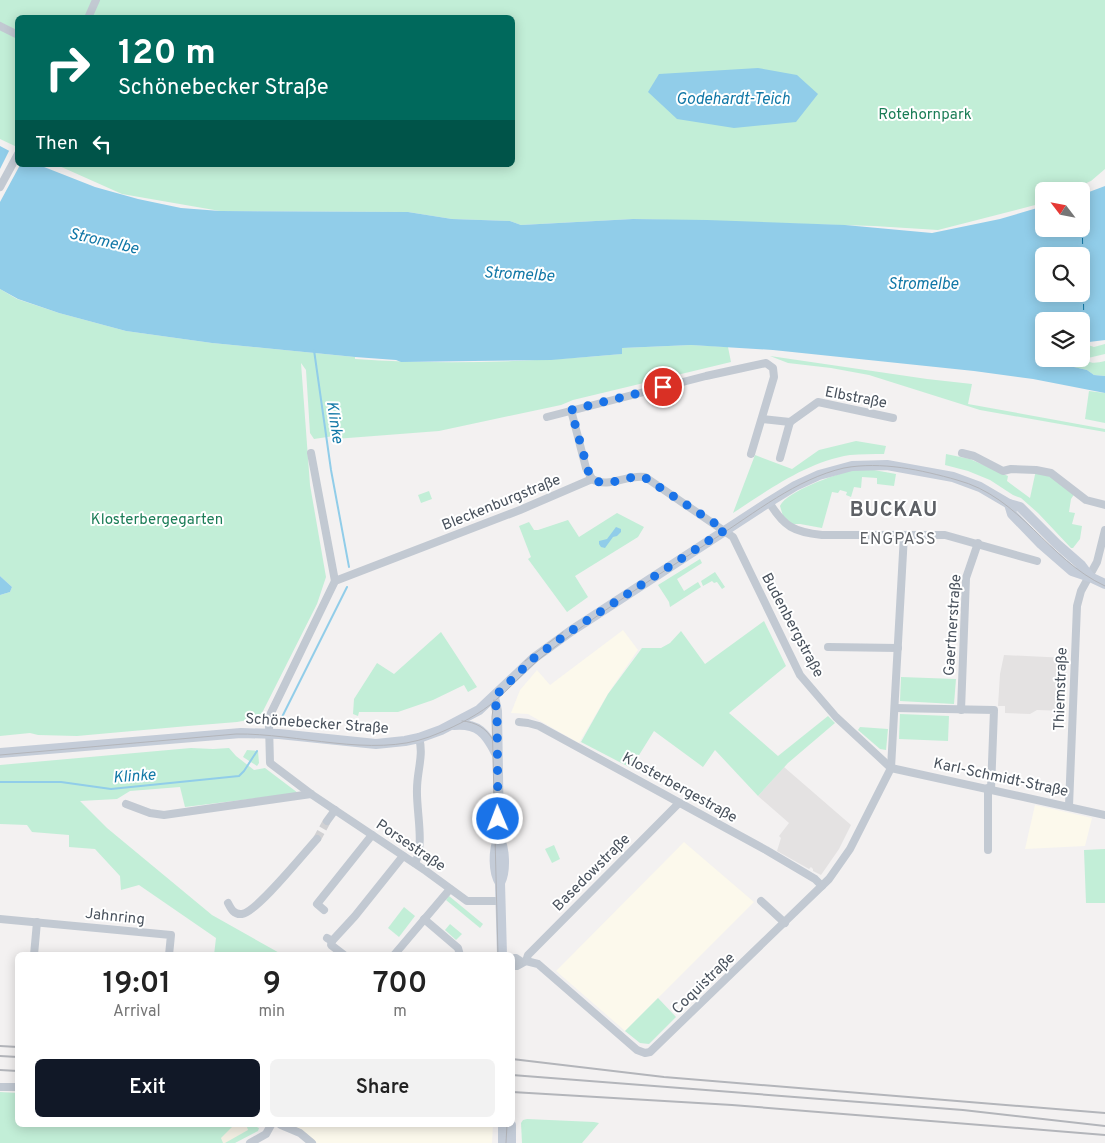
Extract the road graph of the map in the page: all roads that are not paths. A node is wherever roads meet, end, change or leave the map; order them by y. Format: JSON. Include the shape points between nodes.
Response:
{"nodes":[{"id":1,"x":96,"y":0,"type":"edge"},
{"id":2,"x":89,"y":15,"type":"edge"},
{"id":3,"x":0,"y":26,"type":"edge"},
{"id":4,"x":15,"y":33,"type":"edge"},
{"id":5,"x":15,"y":160,"type":"edge"},
{"id":6,"x":0,"y":187,"type":"edge"},
{"id":7,"x":571,"y":410,"type":"junction"},
{"id":8,"x":547,"y":417,"type":"dead end"},
{"id":9,"x":893,"y":418,"type":"dead end"},
{"id":10,"x":762,"y":419,"type":"junction"},
{"id":11,"x":790,"y":422,"type":"junction"},
{"id":12,"x":311,"y":453,"type":"dead end"},
{"id":13,"x":962,"y":453,"type":"dead end"},
{"id":14,"x":751,"y":454,"type":"dead end"},
{"id":15,"x":780,"y":458,"type":"dead end"},
{"id":16,"x":592,"y":479,"type":"junction"},
{"id":17,"x":769,"y":502,"type":"junction"},
{"id":18,"x":1105,"y":506,"type":"edge"},
{"id":19,"x":725,"y":530,"type":"junction"},
{"id":20,"x":1105,"y":530,"type":"edge"},
{"id":21,"x":904,"y":535,"type":"junction"},
{"id":22,"x":978,"y":543,"type":"junction"},
{"id":23,"x":1037,"y":561,"type":"dead end"},
{"id":24,"x":1090,"y":577,"type":"junction"},
{"id":25,"x":335,"y":582,"type":"junction"},
{"id":26,"x":1105,"y":584,"type":"edge"},
{"id":27,"x":828,"y":647,"type":"dead end"},
{"id":28,"x":898,"y":648,"type":"junction"},
{"id":29,"x":494,"y":697,"type":"junction"},
{"id":30,"x":895,"y":708,"type":"junction"},
{"id":31,"x":961,"y":710,"type":"junction"},
{"id":32,"x":519,"y":722,"type":"dead end"},
{"id":33,"x":450,"y":725,"type":"junction"},
{"id":34,"x":269,"y":734,"type":"junction"},
{"id":35,"x":419,"y":738,"type":"junction"},
{"id":36,"x":0,"y":753,"type":"edge"},
{"id":37,"x":497,"y":756,"type":"junction"},
{"id":38,"x":891,"y":768,"type":"junction"},
{"id":39,"x":990,"y":789,"type":"junction"},
{"id":40,"x":312,"y":794,"type":"junction"},
{"id":41,"x":679,"y":803,"type":"junction"},
{"id":42,"x":126,"y":804,"type":"dead end"},
{"id":43,"x":1069,"y":806,"type":"junction"},
{"id":44,"x":335,"y":810,"type":"junction"},
{"id":45,"x":1105,"y":814,"type":"edge"},
{"id":46,"x":327,"y":821,"type":"tunnel mouth"},
{"id":47,"x":372,"y":835,"type":"junction"},
{"id":48,"x":317,"y":839,"type":"tunnel mouth"},
{"id":49,"x":988,"y":850,"type":"dead end"},
{"id":50,"x":403,"y":856,"type":"junction"},
{"id":51,"x":415,"y":863,"type":"junction"},
{"id":52,"x":822,"y":886,"type":"junction"},
{"id":53,"x":450,"y":889,"type":"junction"},
{"id":54,"x":500,"y":901,"type":"junction"},
{"id":55,"x":760,"y":901,"type":"dead end"},
{"id":56,"x":228,"y":903,"type":"dead end"},
{"id":57,"x":324,"y":910,"type":"dead end"},
{"id":58,"x":0,"y":919,"type":"edge"},
{"id":59,"x":424,"y":920,"type":"junction"},
{"id":60,"x":37,"y":922,"type":"junction"},
{"id":61,"x":785,"y":923,"type":"junction"},
{"id":62,"x":34,"y":952,"type":"edge"},
{"id":63,"x":169,"y":952,"type":"edge"},
{"id":64,"x":340,"y":952,"type":"edge"},
{"id":65,"x":397,"y":952,"type":"edge"},
{"id":66,"x":459,"y":952,"type":"edge"},
{"id":67,"x":502,"y":952,"type":"edge"},
{"id":68,"x":515,"y":958,"type":"edge"},
{"id":69,"x":524,"y":962,"type":"junction"},
{"id":70,"x":515,"y":966,"type":"edge"},
{"id":71,"x":0,"y":1087,"type":"edge"},
{"id":72,"x":15,"y":1087,"type":"edge"},
{"id":73,"x":270,"y":1127,"type":"edge"},
{"id":74,"x":288,"y":1127,"type":"edge"},
{"id":75,"x":504,"y":1127,"type":"edge"},
{"id":76,"x":510,"y":1127,"type":"edge"},
{"id":77,"x":250,"y":1143,"type":"edge"},
{"id":78,"x":312,"y":1143,"type":"edge"},
{"id":79,"x":503,"y":1143,"type":"edge"},
{"id":80,"x":511,"y":1143,"type":"edge"}],
"edges":[{"from":1,"to":2,"type":"street"},
{"from":3,"to":4,"type":"street"},
{"from":5,"to":6,"type":"street"},
{"from":7,"to":8,"type":"street"},
{"from":7,"to":10,"type":"street","via":[[762,363],[773,368],[774,377]]},
{"from":7,"to":16,"type":"street"},
{"from":9,"to":11,"type":"street","name":"Elbstraße","via":[[818,402]]},
{"from":10,"to":11,"type":"street"},
{"from":10,"to":14,"type":"street"},
{"from":11,"to":15,"type":"street"},
{"from":12,"to":25,"type":"street"},
{"from":13,"to":18,"type":"street","via":[[1003,471],[1051,473],[1086,500]]},
{"from":16,"to":19,"type":"street","name":"Bleckenburgstraße","via":[[601,483],[644,477]]},
{"from":16,"to":25,"type":"street","name":"Bleckenburgstraße","via":[[512,514]]},
{"from":17,"to":19,"type":"main road","name":"Schönebecker Straße"},
{"from":17,"to":21,"type":"street","via":[[786,525],[803,532]]},
{"from":17,"to":24,"type":"main road","name":"Schönebecker Straße","via":[[826,472],[852,466],[913,469],[959,479],[1009,504],[1012,514],[1059,560],[1074,573]]},
{"from":19,"to":29,"type":"main road","name":"Schönebecker Straße","via":[[571,631],[534,658]]},
{"from":19,"to":38,"type":"street","name":"Budenbergstraße","via":[[733,537],[800,675],[836,717]]},
{"from":20,"to":24,"type":"street","name":"Thiemstraße"},
{"from":21,"to":22,"type":"street","via":[[946,535]]},
{"from":21,"to":28,"type":"street"},
{"from":22,"to":23,"type":"street"},
{"from":22,"to":31,"type":"street","name":"Gaertnerstraße","via":[[966,578]]},
{"from":24,"to":26,"type":"main road","name":"Schönebecker Straße"},
{"from":24,"to":43,"type":"street","name":"Thiemstraße","via":[[1080,596],[1077,612]]},
{"from":25,"to":34,"type":"street","via":[[270,715]]},
{"from":27,"to":28,"type":"street"},
{"from":28,"to":30,"type":"street"},
{"from":29,"to":33,"type":"main road","name":"Schönebecker Straße","via":[[479,710]]},
{"from":29,"to":37,"type":"main road"},
{"from":30,"to":31,"type":"street"},
{"from":30,"to":38,"type":"street"},
{"from":31,"to":39,"type":"street","via":[[994,710]]},
{"from":32,"to":41,"type":"street","name":"Klosterbergestraße","via":[[539,726]]},
{"from":33,"to":35,"type":"main road","name":"Schönebecker Straße"},
{"from":33,"to":37,"type":"main road","via":[[465,724],[479,729]]},
{"from":34,"to":35,"type":"main road","name":"Schönebecker Straße","via":[[376,744]]},
{"from":34,"to":36,"type":"main road","name":"Schönebecker Straße","via":[[229,733]]},
{"from":34,"to":40,"type":"street","name":"Porsestraße","via":[[270,764]]},
{"from":35,"to":51,"type":"street","via":[[422,749],[417,788],[419,853]]},
{"from":37,"to":54,"type":"main road","via":[[499,837],[495,853]]},
{"from":38,"to":39,"type":"street","name":"Karl-Schmidt-Straße"},
{"from":38,"to":52,"type":"street","name":"Coquistraße","via":[[850,849]]},
{"from":39,"to":43,"type":"street","name":"Karl-Schmidt-Straße"},
{"from":39,"to":49,"type":"street"},
{"from":40,"to":42,"type":"street","via":[[164,815]]},
{"from":40,"to":44,"type":"street","name":"Porsestraße"},
{"from":41,"to":52,"type":"street","name":"Klosterbergestraße","via":[[815,878]]},
{"from":41,"to":69,"type":"street","name":"Basedowstraße"},
{"from":43,"to":45,"type":"street","name":"Karl-Schmidt-Straße"},
{"from":44,"to":46,"type":"street"},
{"from":44,"to":47,"type":"street","name":"Porsestraße"},
{"from":47,"to":50,"type":"street","name":"Porsestraße"},
{"from":47,"to":57,"type":"street","via":[[317,904]]},
{"from":48,"to":56,"type":"street","via":[[249,911],[237,914]]},
{"from":50,"to":51,"type":"street","name":"Porsestraße"},
{"from":50,"to":64,"type":"street","via":[[355,916],[330,939],[331,945]]},
{"from":51,"to":53,"type":"street","name":"Porsestraße"},
{"from":52,"to":61,"type":"street","name":"Coquistraße"},
{"from":53,"to":54,"type":"street","name":"Porsestraße","via":[[467,902]]},
{"from":53,"to":59,"type":"street"},
{"from":54,"to":67,"type":"main road"},
{"from":55,"to":61,"type":"street"},
{"from":58,"to":60,"type":"street","name":"Jahnring"},
{"from":59,"to":65,"type":"street"},
{"from":59,"to":66,"type":"street"},
{"from":60,"to":62,"type":"street"},
{"from":60,"to":63,"type":"street","name":"Jahnring","via":[[171,936]]},
{"from":61,"to":69,"type":"street","name":"Coquistraße","via":[[653,1051],[645,1053],[637,1050],[538,964]]},
{"from":68,"to":69,"type":"street"},
{"from":69,"to":70,"type":"street"},
{"from":71,"to":72,"type":"street"},
{"from":73,"to":77,"type":"street","via":[[266,1134]]},
{"from":74,"to":78,"type":"street"},
{"from":75,"to":79,"type":"main road"},
{"from":76,"to":80,"type":"main road"}]}
